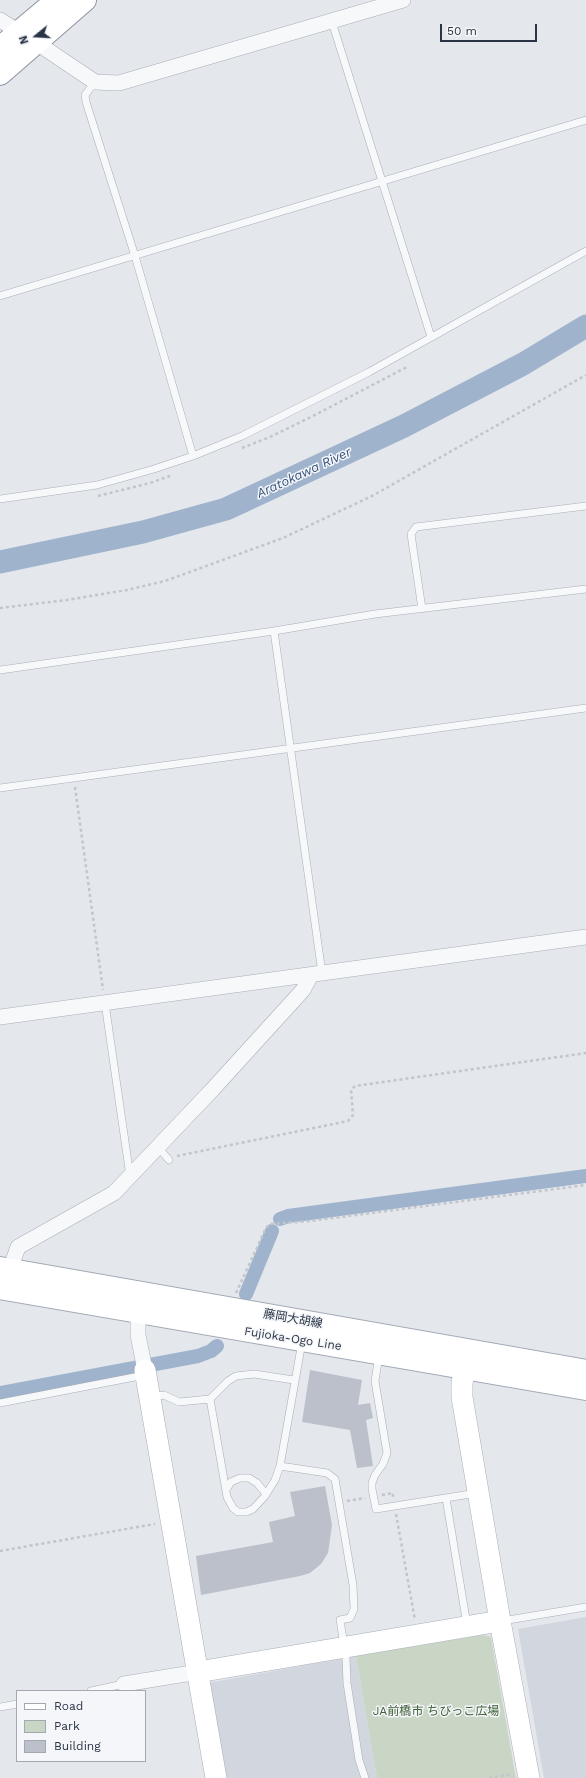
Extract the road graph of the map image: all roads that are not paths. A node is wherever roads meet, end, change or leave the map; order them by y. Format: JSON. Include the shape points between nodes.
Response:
{"nodes":[{"id":1,"x":57,"y":0,"type":"edge"},
{"id":2,"x":85,"y":0,"type":"edge"},
{"id":3,"x":403,"y":0,"type":"edge"},
{"id":4,"x":0,"y":20,"type":"edge"},
{"id":5,"x":332,"y":22,"type":"junction"},
{"id":6,"x":28,"y":38,"type":"junction"},
{"id":7,"x":0,"y":48,"type":"edge"},
{"id":8,"x":0,"y":74,"type":"edge"},
{"id":9,"x":94,"y":82,"type":"junction"},
{"id":10,"x":586,"y":120,"type":"edge"},
{"id":11,"x":382,"y":181,"type":"junction"},
{"id":12,"x":586,"y":251,"type":"edge"},
{"id":13,"x":135,"y":256,"type":"junction"},
{"id":14,"x":0,"y":296,"type":"edge"},
{"id":15,"x":430,"y":337,"type":"junction"},
{"id":16,"x":193,"y":456,"type":"junction"},
{"id":17,"x":0,"y":499,"type":"edge"},
{"id":18,"x":586,"y":506,"type":"edge"},
{"id":19,"x":586,"y":589,"type":"edge"},
{"id":20,"x":422,"y":609,"type":"junction"},
{"id":21,"x":274,"y":631,"type":"junction"},
{"id":22,"x":0,"y":670,"type":"edge"},
{"id":23,"x":586,"y":708,"type":"edge"},
{"id":24,"x":292,"y":748,"type":"junction"},
{"id":25,"x":0,"y":788,"type":"edge"},
{"id":26,"x":586,"y":937,"type":"edge"},
{"id":27,"x":317,"y":974,"type":"junction"},
{"id":28,"x":105,"y":1002,"type":"junction"},
{"id":29,"x":0,"y":1017,"type":"edge"},
{"id":30,"x":158,"y":1147,"type":"junction"},
{"id":31,"x":169,"y":1160,"type":"road end"},
{"id":32,"x":130,"y":1176,"type":"junction"},
{"id":33,"x":3,"y":1275,"type":"edge"},
{"id":34,"x":138,"y":1313,"type":"junction"},
{"id":35,"x":302,"y":1340,"type":"junction"},
{"id":36,"x":379,"y":1353,"type":"junction"},
{"id":37,"x":466,"y":1359,"type":"junction"},
{"id":38,"x":145,"y":1369,"type":"junction"},
{"id":39,"x":586,"y":1371,"type":"edge"},
{"id":40,"x":294,"y":1380,"type":"junction"},
{"id":41,"x":586,"y":1389,"type":"edge"},
{"id":42,"x":150,"y":1397,"type":"junction"},
{"id":43,"x":210,"y":1399,"type":"junction"},
{"id":44,"x":0,"y":1403,"type":"edge"},
{"id":45,"x":280,"y":1466,"type":"junction"},
{"id":46,"x":226,"y":1490,"type":"junction"},
{"id":47,"x":478,"y":1493,"type":"junction"},
{"id":48,"x":266,"y":1494,"type":"junction"},
{"id":49,"x":446,"y":1498,"type":"junction"},
{"id":50,"x":586,"y":1607,"type":"edge"},
{"id":51,"x":500,"y":1622,"type":"junction"},
{"id":52,"x":468,"y":1627,"type":"junction"},
{"id":53,"x":345,"y":1648,"type":"junction"},
{"id":54,"x":198,"y":1672,"type":"junction"},
{"id":55,"x":124,"y":1684,"type":"joint"},
{"id":56,"x":96,"y":1690,"type":"edge"},
{"id":57,"x":16,"y":1704,"type":"edge"},
{"id":58,"x":0,"y":1707,"type":"edge"},
{"id":59,"x":528,"y":1775,"type":"edge"},
{"id":60,"x":216,"y":1778,"type":"edge"},
{"id":61,"x":364,"y":1778,"type":"edge"}],
"edges":[{"from":1,"to":6,"type":"main road"},
{"from":2,"to":6,"type":"main road"},
{"from":3,"to":5,"type":"street"},
{"from":4,"to":6,"type":"street"},
{"from":5,"to":9,"type":"street","via":[[118,83]]},
{"from":5,"to":11,"type":"lane"},
{"from":6,"to":7,"type":"main road"},
{"from":6,"to":8,"type":"main road"},
{"from":6,"to":9,"type":"street"},
{"from":9,"to":13,"type":"lane","via":[[86,95],[86,102]]},
{"from":10,"to":11,"type":"lane"},
{"from":11,"to":13,"type":"lane"},
{"from":11,"to":15,"type":"lane"},
{"from":12,"to":15,"type":"lane"},
{"from":13,"to":14,"type":"lane"},
{"from":13,"to":16,"type":"lane"},
{"from":15,"to":16,"type":"lane","via":[[296,410]]},
{"from":16,"to":17,"type":"lane","via":[[97,485]]},
{"from":18,"to":20,"type":"lane","via":[[416,527],[411,534]]},
{"from":19,"to":20,"type":"lane"},
{"from":20,"to":21,"type":"lane"},
{"from":21,"to":22,"type":"lane"},
{"from":21,"to":24,"type":"lane"},
{"from":23,"to":24,"type":"lane"},
{"from":24,"to":25,"type":"lane"},
{"from":24,"to":27,"type":"lane"},
{"from":26,"to":27,"type":"street"},
{"from":27,"to":28,"type":"street"},
{"from":27,"to":30,"type":"street"},
{"from":28,"to":29,"type":"street"},
{"from":28,"to":32,"type":"lane"},
{"from":30,"to":31,"type":"lane"},
{"from":30,"to":32,"type":"street"},
{"from":32,"to":33,"type":"street","via":[[114,1193],[18,1247]]},
{"from":33,"to":34,"type":"main road","name":"Fujioka-Ogo Line"},
{"from":33,"to":37,"type":"main road","name":"藤岡大胡線","via":[[229,1308]]},
{"from":34,"to":35,"type":"main road","name":"Fujioka-Ogo Line"},
{"from":34,"to":38,"type":"street","via":[[138,1335]]},
{"from":35,"to":36,"type":"main road","name":"Fujioka-Ogo Line"},
{"from":35,"to":40,"type":"lane"},
{"from":36,"to":37,"type":"main road","name":"Fujioka-Ogo Line"},
{"from":36,"to":49,"type":"lane","via":[[375,1381],[387,1453],[372,1483],[376,1509]]},
{"from":37,"to":39,"type":"main road","name":"藤岡大胡線"},
{"from":37,"to":41,"type":"main road","name":"Fujioka-Ogo Line"},
{"from":37,"to":47,"type":"street","via":[[462,1397]]},
{"from":38,"to":42,"type":"street"},
{"from":38,"to":44,"type":"lane"},
{"from":40,"to":43,"type":"lane","via":[[254,1374],[236,1376]]},
{"from":40,"to":45,"type":"lane"},
{"from":42,"to":43,"type":"lane","via":[[164,1396],[179,1402]]},
{"from":42,"to":54,"type":"street"},
{"from":43,"to":46,"type":"lane"},
{"from":45,"to":48,"type":"lane"},
{"from":45,"to":53,"type":"lane","via":[[327,1473],[336,1479],[354,1593],[354,1609],[350,1618],[340,1620]]},
{"from":46,"to":48,"type":"lane","via":[[231,1482],[249,1478]]},
{"from":46,"to":48,"type":"lane","via":[[233,1508],[238,1512],[253,1509]]},
{"from":47,"to":49,"type":"lane"},
{"from":47,"to":51,"type":"street"},
{"from":49,"to":52,"type":"lane"},
{"from":50,"to":51,"type":"lane"},
{"from":51,"to":52,"type":"street"},
{"from":51,"to":59,"type":"street"},
{"from":52,"to":53,"type":"street"},
{"from":53,"to":54,"type":"street"},
{"from":53,"to":61,"type":"lane","via":[[347,1683]]},
{"from":54,"to":55,"type":"street"},
{"from":54,"to":60,"type":"street"},
{"from":55,"to":56,"type":"lane"},
{"from":57,"to":58,"type":"lane"}]}
